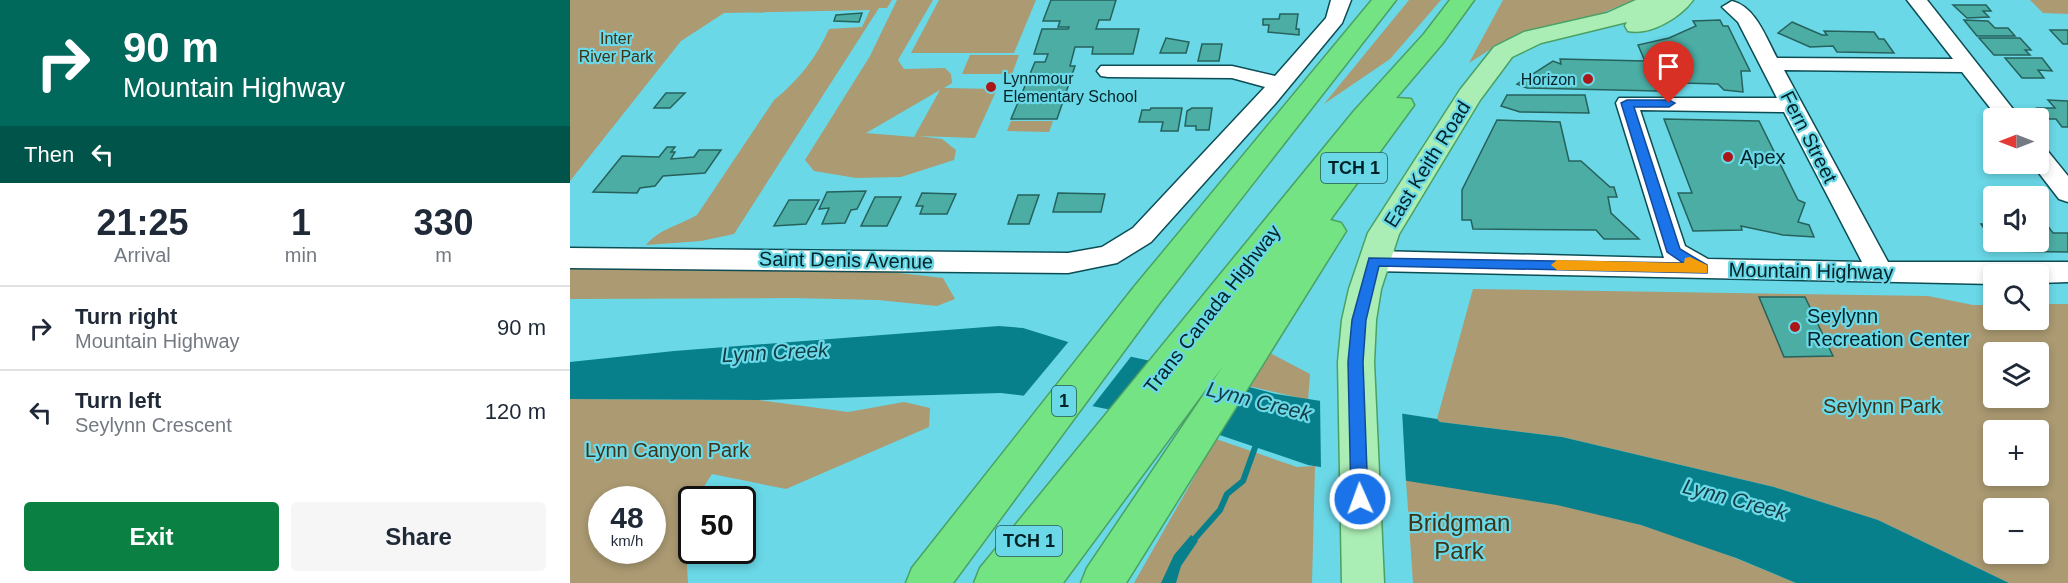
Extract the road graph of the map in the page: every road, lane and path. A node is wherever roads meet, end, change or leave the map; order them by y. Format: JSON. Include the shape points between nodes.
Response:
{"nodes":[{"id":1,"x":1341,"y":0,"type":"edge"},
{"id":2,"x":1384,"y":0,"type":"edge"},
{"id":3,"x":1462,"y":0,"type":"edge"},
{"id":4,"x":1481,"y":0,"type":"edge"},
{"id":5,"x":1654,"y":0,"type":"edge"},
{"id":6,"x":1681,"y":0,"type":"edge"},
{"id":7,"x":1917,"y":0,"type":"edge"},
{"id":8,"x":1732,"y":8,"type":"dead end"},
{"id":9,"x":1433,"y":51,"type":"junction"},
{"id":10,"x":1771,"y":64,"type":"junction"},
{"id":11,"x":1968,"y":66,"type":"junction"},
{"id":12,"x":1108,"y":70,"type":"dead end"},
{"id":13,"x":1490,"y":72,"type":"junction"},
{"id":14,"x":1280,"y":84,"type":"junction"},
{"id":15,"x":1792,"y":105,"type":"junction"},
{"id":16,"x":2002,"y":108,"type":"edge"},
{"id":17,"x":2049,"y":169,"type":"edge"},
{"id":18,"x":2068,"y":193,"type":"edge"},
{"id":19,"x":570,"y":258,"type":"edge"},
{"id":20,"x":1665,"y":260,"type":"junction"},
{"id":21,"x":1374,"y":261,"type":"junction"},
{"id":22,"x":1880,"y":271,"type":"junction"},
{"id":23,"x":2068,"y":272,"type":"edge"},
{"id":24,"x":1075,"y":506,"type":"junction"},
{"id":25,"x":956,"y":544,"type":"junction"},
{"id":26,"x":1362,"y":564,"type":"edge"},
{"id":27,"x":919,"y":583,"type":"edge"},
{"id":28,"x":927,"y":583,"type":"edge"},
{"id":29,"x":995,"y":583,"type":"edge"},
{"id":30,"x":1036,"y":583,"type":"edge"},
{"id":31,"x":1102,"y":583,"type":"edge"}],
"edges":[{"from":1,"to":14,"type":"street","via":[[1335,18]]},
{"from":2,"to":25,"type":"highway","number":"1","via":[[1146,296]]},
{"from":3,"to":9,"type":"highway","number":"TCH 1"},
{"from":4,"to":9,"type":"highway","number":"TCH 1"},
{"from":5,"to":13,"type":"main road","name":"East Keith Road","via":[[1614,19],[1518,44],[1503,51]]},
{"from":6,"to":13,"type":"main road","via":[[1653,20],[1554,45]]},
{"from":7,"to":11,"type":"street"},
{"from":8,"to":10,"type":"street","name":"Fern Street","via":[[1746,19]]},
{"from":9,"to":24,"type":"highway","name":"Trans Canada Highway","number":"TCH 1","via":[[1364,117],[1214,328]]},
{"from":9,"to":31,"type":"highway","via":[[1264,336]]},
{"from":10,"to":11,"type":"street"},
{"from":10,"to":15,"type":"street","name":"Fern Street"},
{"from":11,"to":16,"type":"street"},
{"from":12,"to":14,"type":"street","via":[[1232,72]]},
{"from":13,"to":21,"type":"main road","name":"East Keith Road","via":[[1469,96],[1408,191],[1384,233]]},
{"from":14,"to":19,"type":"street","name":"Saint Denis Avenue","via":[[1142,235],[1120,251],[1095,260],[1068,263]]},
{"from":15,"to":20,"type":"street","via":[[1627,103]]},
{"from":15,"to":22,"type":"street","name":"Fern Street"},
{"from":17,"to":18,"type":"street"},
{"from":20,"to":21,"type":"street","name":"Mountain Highway"},
{"from":20,"to":22,"type":"street","name":"Mountain Highway","via":[[1703,269]]},
{"from":21,"to":26,"type":"main road","name":"East Keith Road","via":[[1359,320],[1356,362]]},
{"from":22,"to":23,"type":"street","name":"Mountain Highway"},
{"from":24,"to":29,"type":"highway","name":"Trans Canada Highway","number":"TCH 1"},
{"from":24,"to":30,"type":"highway","number":"TCH 1"},
{"from":25,"to":27,"type":"highway"},
{"from":25,"to":28,"type":"highway"}]}
